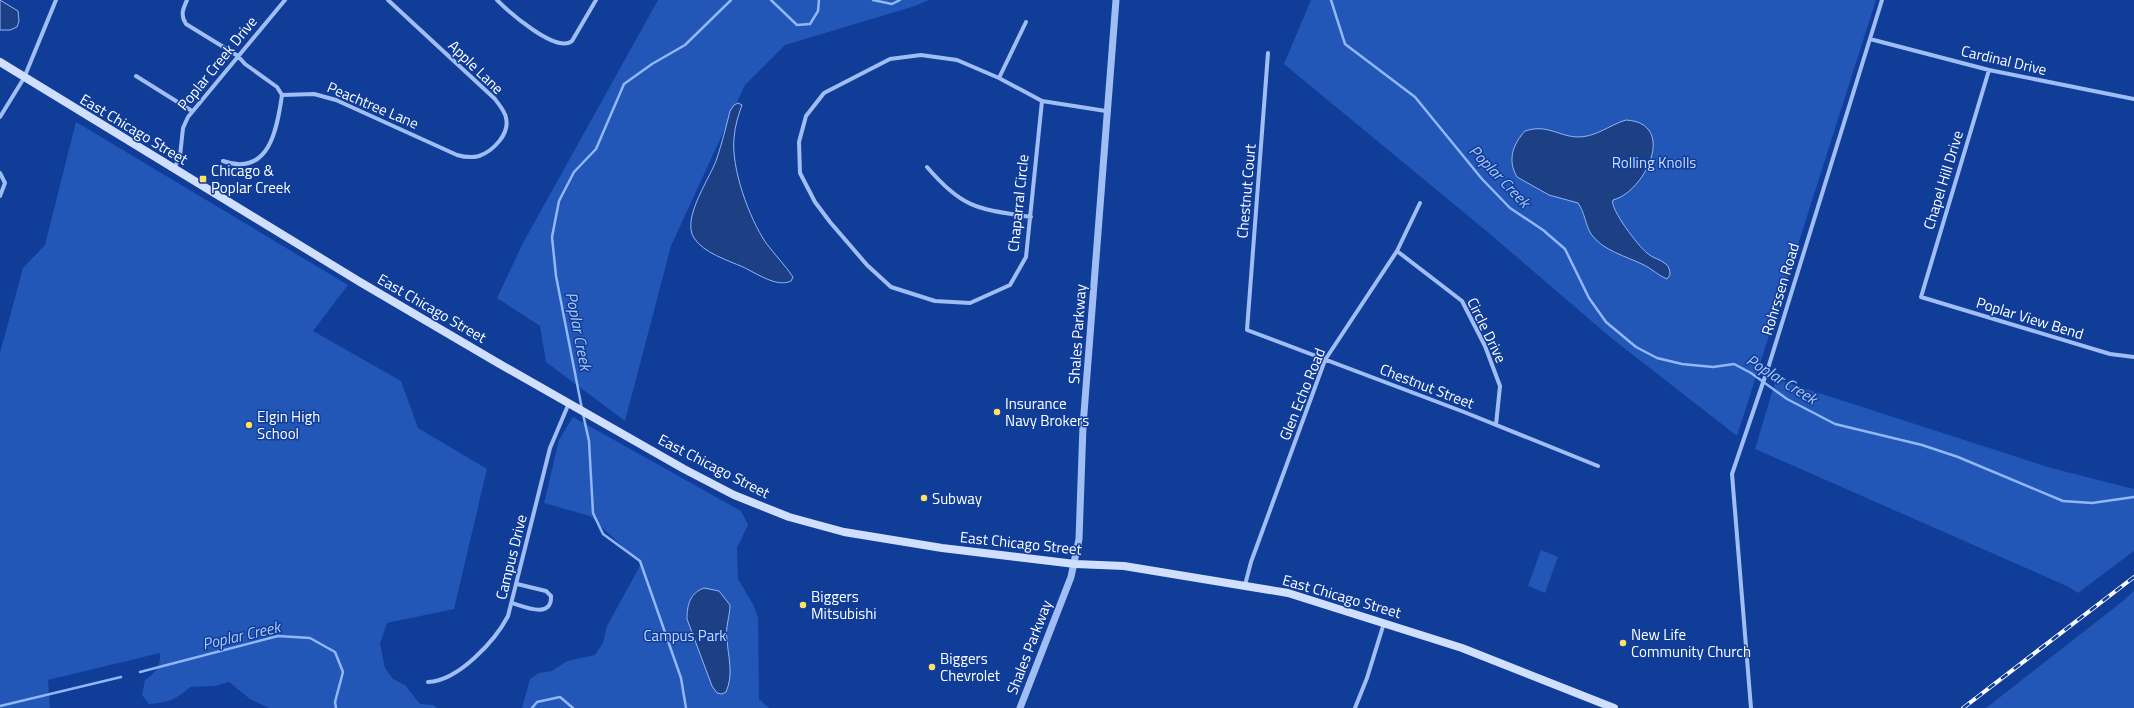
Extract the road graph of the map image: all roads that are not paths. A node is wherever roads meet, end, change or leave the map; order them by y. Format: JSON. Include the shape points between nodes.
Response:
{"nodes":[{"id":1,"x":56,"y":0,"type":"edge"},
{"id":2,"x":187,"y":0,"type":"edge"},
{"id":3,"x":285,"y":0,"type":"edge"},
{"id":4,"x":388,"y":0,"type":"edge"},
{"id":5,"x":496,"y":0,"type":"edge"},
{"id":6,"x":596,"y":0,"type":"edge"},
{"id":7,"x":1116,"y":0,"type":"edge"},
{"id":8,"x":1882,"y":0,"type":"edge"},
{"id":9,"x":1026,"y":22,"type":"dead end"},
{"id":10,"x":1870,"y":39,"type":"junction"},
{"id":11,"x":1268,"y":53,"type":"dead end"},
{"id":12,"x":238,"y":56,"type":"junction"},
{"id":13,"x":0,"y":62,"type":"edge"},
{"id":14,"x":1989,"y":70,"type":"junction"},
{"id":15,"x":136,"y":76,"type":"dead end"},
{"id":16,"x":24,"y":78,"type":"junction"},
{"id":17,"x":999,"y":78,"type":"junction"},
{"id":18,"x":282,"y":95,"type":"junction"},
{"id":19,"x":2134,"y":99,"type":"edge"},
{"id":20,"x":1042,"y":102,"type":"junction"},
{"id":21,"x":192,"y":111,"type":"junction"},
{"id":22,"x":1106,"y":111,"type":"junction"},
{"id":23,"x":0,"y":117,"type":"edge"},
{"id":24,"x":478,"y":156,"type":"joint"},
{"id":25,"x":223,"y":162,"type":"dead end"},
{"id":26,"x":927,"y":167,"type":"dead end"},
{"id":27,"x":174,"y":169,"type":"junction"},
{"id":28,"x":0,"y":173,"type":"edge"},
{"id":29,"x":0,"y":196,"type":"edge"},
{"id":30,"x":1420,"y":203,"type":"dead end"},
{"id":31,"x":1031,"y":217,"type":"junction"},
{"id":32,"x":1397,"y":251,"type":"junction"},
{"id":33,"x":1921,"y":297,"type":"joint"},
{"id":34,"x":1247,"y":330,"type":"joint"},
{"id":35,"x":2134,"y":358,"type":"edge"},
{"id":36,"x":1325,"y":360,"type":"junction"},
{"id":37,"x":569,"y":402,"type":"junction"},
{"id":38,"x":1496,"y":425,"type":"junction"},
{"id":39,"x":1598,"y":466,"type":"dead end"},
{"id":40,"x":1075,"y":564,"type":"junction"},
{"id":41,"x":517,"y":584,"type":"junction"},
{"id":42,"x":1245,"y":585,"type":"junction"},
{"id":43,"x":512,"y":603,"type":"junction"},
{"id":44,"x":1384,"y":623,"type":"junction"},
{"id":45,"x":428,"y":682,"type":"dead end"},
{"id":46,"x":1020,"y":708,"type":"edge"},
{"id":47,"x":1355,"y":708,"type":"edge"},
{"id":48,"x":1614,"y":708,"type":"edge"},
{"id":49,"x":1751,"y":708,"type":"edge"}],
"edges":[{"from":1,"to":16,"type":"street"},
{"from":2,"to":12,"type":"street","via":[[182,13],[182,19],[186,24]]},
{"from":3,"to":12,"type":"street","name":"Poplar Creek Drive"},
{"from":4,"to":24,"type":"street","name":"Apple Lane","via":[[495,99],[505,113],[507,120],[502,137],[494,147]]},
{"from":5,"to":6,"type":"street","via":[[531,29],[567,44],[572,41]]},
{"from":7,"to":22,"type":"street","name":"Shales Parkway"},
{"from":8,"to":10,"type":"street","name":"Rohrssen Road"},
{"from":9,"to":17,"type":"street"},
{"from":10,"to":14,"type":"street","name":"Cardinal Drive"},
{"from":10,"to":49,"type":"street","name":"Rohrssen Road","via":[[1732,474]]},
{"from":11,"to":34,"type":"street","name":"Chestnut Court"},
{"from":12,"to":18,"type":"street"},
{"from":12,"to":21,"type":"street","name":"Poplar Creek Drive"},
{"from":13,"to":16,"type":"main road","name":"East Chicago Street"},
{"from":14,"to":19,"type":"street","name":"Cardinal Drive"},
{"from":14,"to":33,"type":"street","name":"Chapel Hill Drive"},
{"from":15,"to":21,"type":"street"},
{"from":16,"to":23,"type":"street"},
{"from":16,"to":27,"type":"main road","name":"East Chicago Street"},
{"from":17,"to":20,"type":"street","name":"Chaparral Circle"},
{"from":17,"to":31,"type":"street","name":"Chaparral Circle","via":[[957,60],[921,55],[890,59],[824,93],[806,116],[799,142],[800,173],[815,202],[867,265],[891,287],[935,301],[970,303],[1010,285],[1026,257]]},
{"from":18,"to":24,"type":"street","name":"Peachtree Lane","via":[[325,96],[457,155]]},
{"from":18,"to":25,"type":"street","via":[[272,138],[259,159],[242,166]]},
{"from":20,"to":22,"type":"street","name":"Chaparral Circle"},
{"from":20,"to":31,"type":"street","name":"Chaparral Circle"},
{"from":21,"to":27,"type":"street","name":"Poplar Creek Drive","via":[[184,123],[181,154]]},
{"from":22,"to":40,"type":"street","name":"Shales Parkway","via":[[1083,426],[1079,539]]},
{"from":26,"to":31,"type":"street","via":[[945,188],[965,203],[988,211]]},
{"from":27,"to":37,"type":"main road","name":"East Chicago Street","via":[[360,282]]},
{"from":28,"to":29,"type":"street","via":[[5,183]]},
{"from":30,"to":32,"type":"street","name":"Glen Echo Road"},
{"from":32,"to":36,"type":"street","name":"Glen Echo Road"},
{"from":32,"to":38,"type":"street","name":"Circle Drive","via":[[1462,301],[1485,346],[1500,386]]},
{"from":33,"to":35,"type":"street","name":"Poplar View Bend","via":[[2110,354]]},
{"from":34,"to":36,"type":"street","name":"Chestnut Street"},
{"from":36,"to":38,"type":"street","name":"Chestnut Street"},
{"from":36,"to":42,"type":"street","name":"Glen Echo Road","via":[[1251,562]]},
{"from":37,"to":40,"type":"main road","name":"East Chicago Street","via":[[734,495],[789,517],[876,538]]},
{"from":37,"to":41,"type":"street","name":"Campus Drive","via":[[550,448]]},
{"from":38,"to":39,"type":"street","name":"Chestnut Street"},
{"from":40,"to":42,"type":"main road","name":"East Chicago Street","via":[[1124,566]]},
{"from":40,"to":46,"type":"street","name":"Shales Parkway"},
{"from":41,"to":43,"type":"street","name":"Campus Drive"},
{"from":41,"to":43,"type":"street","via":[[546,591],[551,596],[551,601],[543,610]]},
{"from":42,"to":44,"type":"main road","name":"East Chicago Street","via":[[1288,594]]},
{"from":43,"to":45,"type":"street","name":"Campus Drive","via":[[502,626],[489,644],[442,680]]},
{"from":44,"to":47,"type":"street"},
{"from":44,"to":48,"type":"main road","name":"East Chicago Street","via":[[1462,648]]}]}
